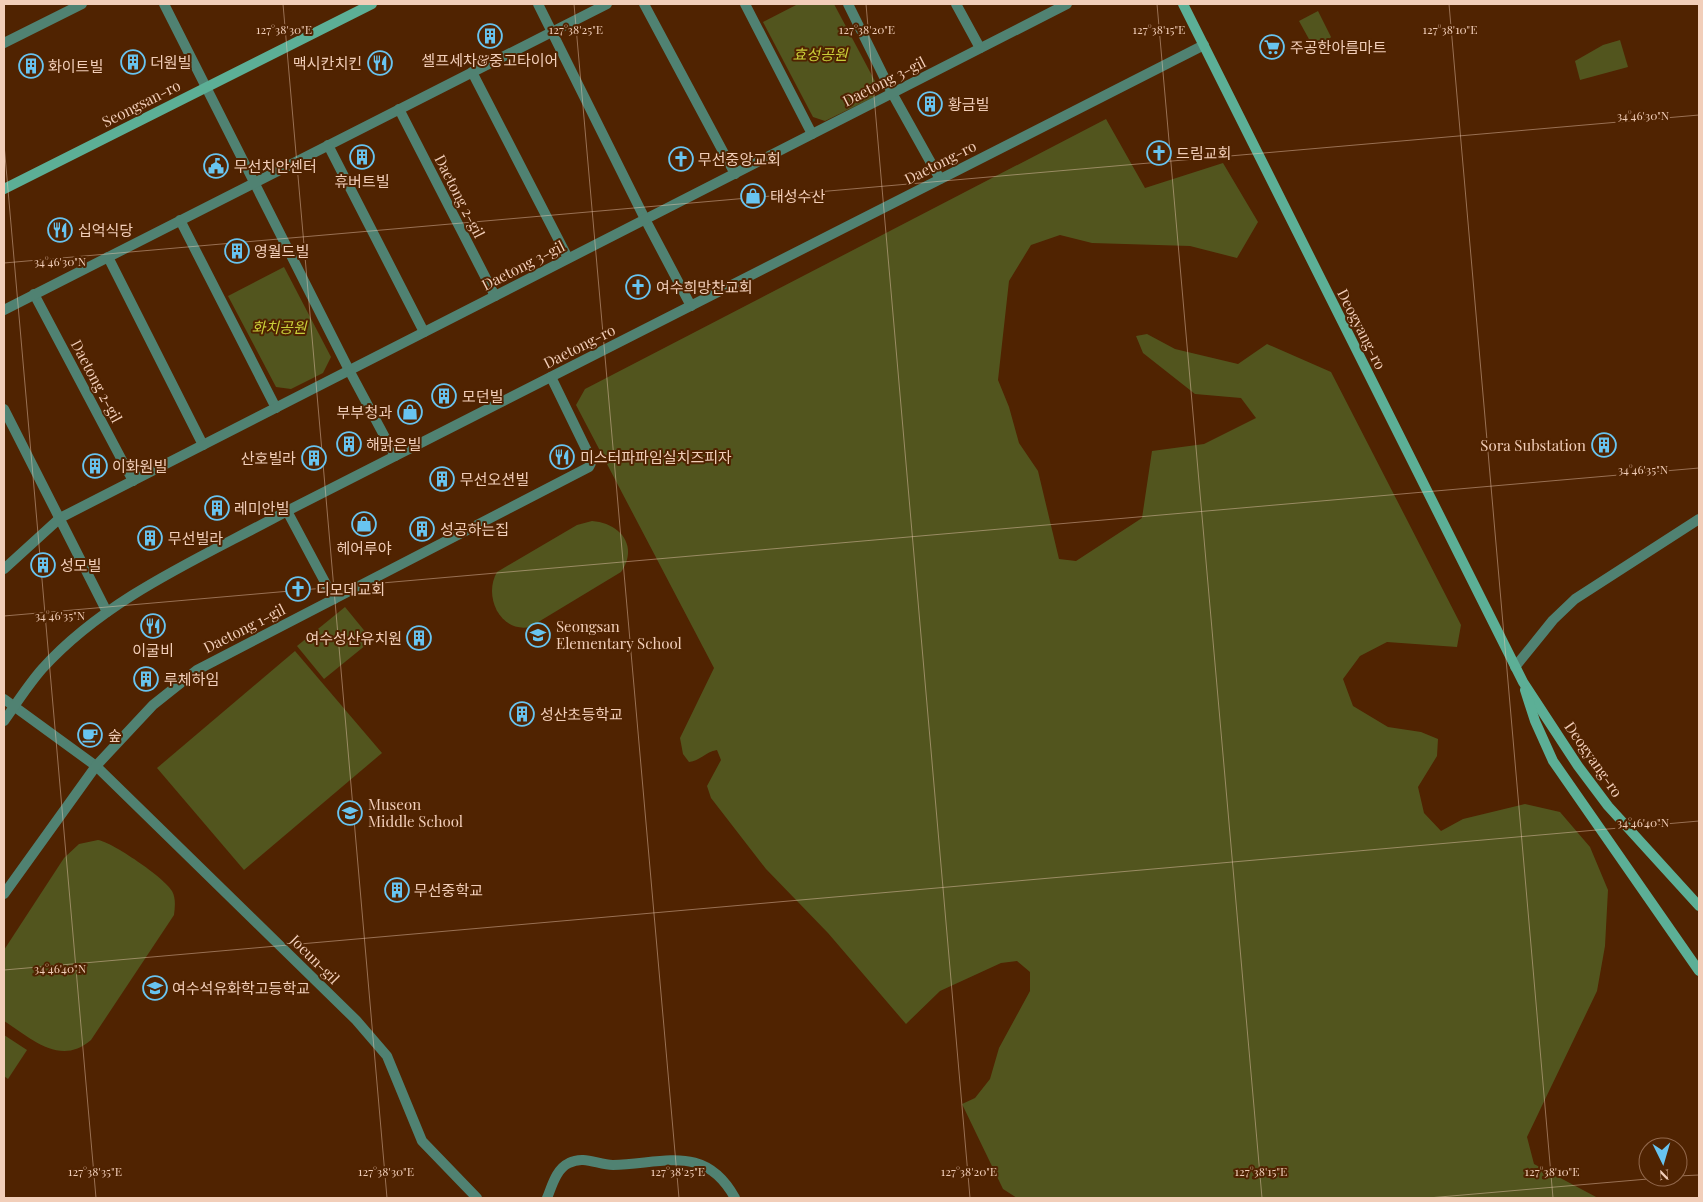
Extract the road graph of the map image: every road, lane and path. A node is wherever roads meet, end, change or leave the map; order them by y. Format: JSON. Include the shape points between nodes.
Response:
{"nodes":[{"id":1,"x":164,"y":4,"type":"edge"},
{"id":2,"x":372,"y":4,"type":"edge"},
{"id":3,"x":538,"y":4,"type":"edge"},
{"id":4,"x":607,"y":4,"type":"edge"},
{"id":5,"x":644,"y":4,"type":"edge"},
{"id":6,"x":745,"y":4,"type":"edge"},
{"id":7,"x":848,"y":4,"type":"edge"},
{"id":8,"x":956,"y":4,"type":"edge"},
{"id":9,"x":1066,"y":4,"type":"edge"},
{"id":10,"x":1183,"y":4,"type":"edge"},
{"id":11,"x":75,"y":5,"type":"edge"},
{"id":12,"x":552,"y":31,"type":"junction"},
{"id":13,"x":4,"y":43,"type":"edge"},
{"id":14,"x":1204,"y":45,"type":"junction"},
{"id":15,"x":980,"y":48,"type":"junction"},
{"id":16,"x":472,"y":72,"type":"junction"},
{"id":17,"x":206,"y":87,"type":"junction"},
{"id":18,"x":892,"y":93,"type":"junction"},
{"id":19,"x":399,"y":110,"type":"junction"},
{"id":20,"x":812,"y":134,"type":"junction"},
{"id":21,"x":328,"y":145,"type":"junction"},
{"id":22,"x":734,"y":174,"type":"junction"},
{"id":23,"x":940,"y":179,"type":"junction"},
{"id":24,"x":254,"y":183,"type":"junction"},
{"id":25,"x":4,"y":189,"type":"edge"},
{"id":26,"x":645,"y":219,"type":"junction"},
{"id":27,"x":180,"y":220,"type":"junction"},
{"id":28,"x":108,"y":257,"type":"junction"},
{"id":29,"x":568,"y":258,"type":"junction"},
{"id":30,"x":34,"y":294,"type":"junction"},
{"id":31,"x":495,"y":296,"type":"junction"},
{"id":32,"x":691,"y":306,"type":"junction"},
{"id":33,"x":4,"y":310,"type":"edge"},
{"id":34,"x":424,"y":332,"type":"junction"},
{"id":35,"x":349,"y":370,"type":"junction"},
{"id":36,"x":551,"y":378,"type":"junction"},
{"id":37,"x":276,"y":408,"type":"junction"},
{"id":38,"x":4,"y":409,"type":"edge"},
{"id":39,"x":203,"y":445,"type":"junction"},
{"id":40,"x":395,"y":456,"type":"junction"},
{"id":41,"x":133,"y":481,"type":"junction"},
{"id":42,"x":288,"y":511,"type":"junction"},
{"id":43,"x":60,"y":518,"type":"junction"},
{"id":44,"x":1699,"y":519,"type":"edge"},
{"id":45,"x":4,"y":569,"type":"edge"},
{"id":46,"x":334,"y":599,"type":"junction"},
{"id":47,"x":107,"y":612,"type":"junction"},
{"id":48,"x":1515,"y":667,"type":"junction"},
{"id":49,"x":1523,"y":682,"type":"junction"},
{"id":50,"x":4,"y":699,"type":"edge"},
{"id":51,"x":14,"y":706,"type":"junction"},
{"id":52,"x":4,"y":721,"type":"edge"},
{"id":53,"x":96,"y":766,"type":"junction"},
{"id":54,"x":4,"y":894,"type":"edge"},
{"id":55,"x":1699,"y":906,"type":"edge"},
{"id":56,"x":1699,"y":971,"type":"edge"},
{"id":57,"x":477,"y":1198,"type":"edge"},
{"id":58,"x":548,"y":1198,"type":"edge"},
{"id":59,"x":735,"y":1198,"type":"edge"}],
"edges":[{"from":1,"to":17,"type":"street"},
{"from":2,"to":17,"type":"street","name":"Seongsan-ro"},
{"from":3,"to":12,"type":"street"},
{"from":4,"to":12,"type":"street"},
{"from":5,"to":22,"type":"street"},
{"from":6,"to":20,"type":"street"},
{"from":7,"to":18,"type":"street"},
{"from":8,"to":15,"type":"street"},
{"from":9,"to":15,"type":"street","name":"Daetong 3-gil"},
{"from":10,"to":14,"type":"street","name":"Deogyang-ro"},
{"from":11,"to":13,"type":"street"},
{"from":12,"to":16,"type":"street"},
{"from":12,"to":26,"type":"street"},
{"from":14,"to":23,"type":"street","name":"Daetong-ro"},
{"from":14,"to":48,"type":"street","name":"Deogyang-ro"},
{"from":15,"to":18,"type":"street","name":"Daetong 3-gil"},
{"from":16,"to":19,"type":"street"},
{"from":16,"to":29,"type":"street"},
{"from":17,"to":24,"type":"street"},
{"from":17,"to":25,"type":"street","name":"Seongsan-ro"},
{"from":18,"to":20,"type":"street","name":"Daetong 3-gil"},
{"from":18,"to":23,"type":"street"},
{"from":19,"to":21,"type":"street"},
{"from":19,"to":31,"type":"street","name":"Daetong 2-gil"},
{"from":20,"to":22,"type":"street","name":"Daetong 3-gil"},
{"from":21,"to":24,"type":"street"},
{"from":21,"to":34,"type":"street"},
{"from":22,"to":26,"type":"street","name":"Daetong 3-gil"},
{"from":23,"to":32,"type":"street","name":"Daetong-ro"},
{"from":24,"to":27,"type":"street"},
{"from":24,"to":35,"type":"street"},
{"from":26,"to":29,"type":"street","name":"Daetong 3-gil"},
{"from":26,"to":32,"type":"street"},
{"from":27,"to":28,"type":"street"},
{"from":27,"to":37,"type":"street"},
{"from":28,"to":30,"type":"street"},
{"from":28,"to":39,"type":"street"},
{"from":29,"to":31,"type":"street","name":"Daetong 3-gil"},
{"from":30,"to":33,"type":"street"},
{"from":30,"to":41,"type":"street","name":"Daetong 2-gil"},
{"from":31,"to":34,"type":"street","name":"Daetong 3-gil"},
{"from":32,"to":36,"type":"street","name":"Daetong-ro"},
{"from":34,"to":35,"type":"street","name":"Daetong 3-gil"},
{"from":35,"to":37,"type":"street","name":"Daetong 3-gil"},
{"from":35,"to":40,"type":"street"},
{"from":36,"to":40,"type":"street","name":"Daetong-ro"},
{"from":36,"to":46,"type":"street","name":"Daetong 1-gil","via":[[589,454],[591,463],[588,467]]},
{"from":37,"to":39,"type":"street","name":"Daetong 3-gil"},
{"from":38,"to":43,"type":"street"},
{"from":39,"to":41,"type":"street","name":"Daetong 3-gil"},
{"from":40,"to":42,"type":"street","name":"Daetong-ro"},
{"from":41,"to":43,"type":"street","name":"Daetong 3-gil"},
{"from":42,"to":46,"type":"street"},
{"from":42,"to":47,"type":"street","name":"Daetong-ro","via":[[143,589]]},
{"from":43,"to":45,"type":"street","name":"Daetong 3-gil"},
{"from":43,"to":47,"type":"street"},
{"from":44,"to":48,"type":"street","via":[[1575,599],[1553,620]]},
{"from":46,"to":53,"type":"street","name":"Daetong 1-gil","via":[[197,670],[154,705]]},
{"from":47,"to":51,"type":"street","name":"Daetong-ro","via":[[54,657]]},
{"from":48,"to":49,"type":"street","name":"Deogyang-ro"},
{"from":49,"to":55,"type":"street","name":"Deogyang-ro","via":[[1608,806]]},
{"from":49,"to":56,"type":"street","via":[[1535,721],[1553,761]]},
{"from":50,"to":51,"type":"street","name":"Joeun-gil"},
{"from":51,"to":52,"type":"street","name":"Daetong-ro"},
{"from":51,"to":53,"type":"street","name":"Joeun-gil"},
{"from":53,"to":54,"type":"street","name":"Daetong 1-gil"},
{"from":53,"to":57,"type":"street","name":"Joeun-gil","via":[[196,861],[380,1047],[422,1141]]},
{"from":58,"to":59,"type":"street","via":[[555,1178],[570,1162],[588,1160],[614,1165],[670,1159],[690,1161],[712,1170],[726,1183]]}]}
